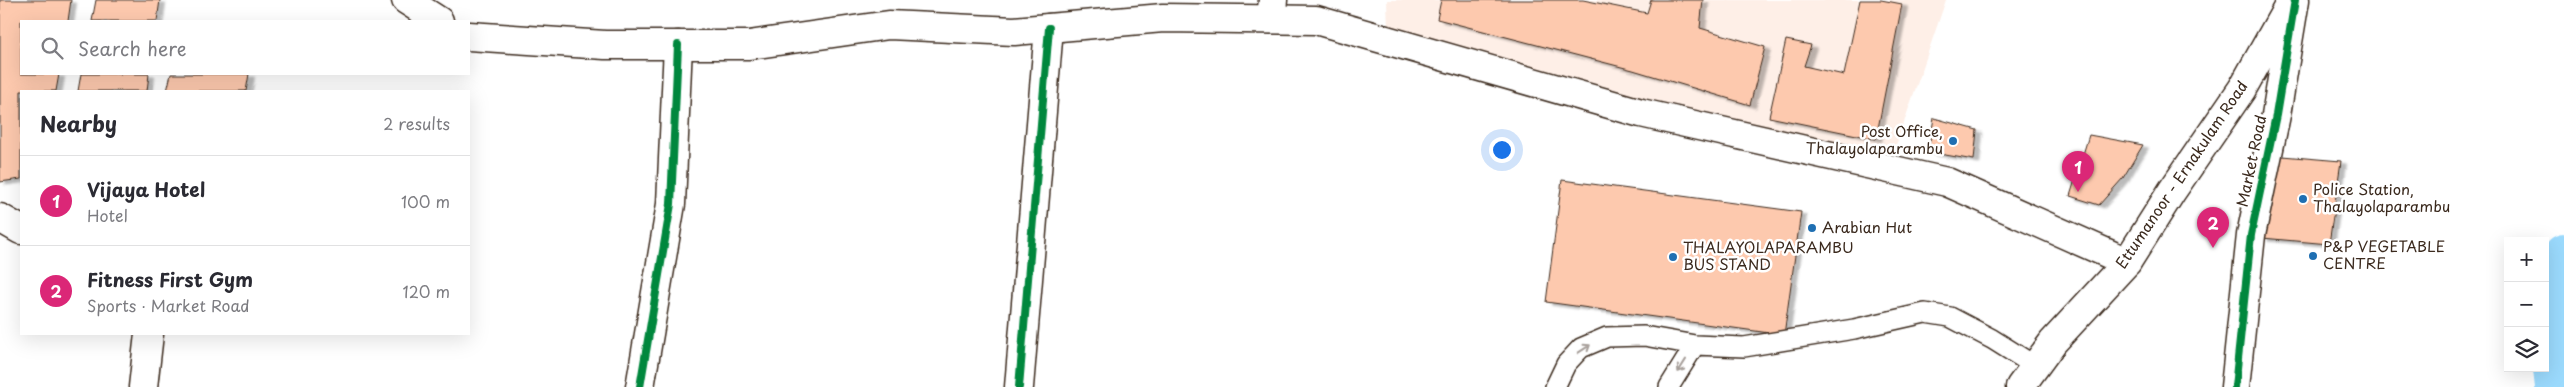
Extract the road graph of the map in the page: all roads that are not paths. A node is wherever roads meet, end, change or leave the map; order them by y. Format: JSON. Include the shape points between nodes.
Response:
{"nodes":[{"id":1,"x":406,"y":0,"type":"edge"},
{"id":2,"x":2294,"y":0,"type":"edge"},
{"id":3,"x":1272,"y":10,"type":"edge"},
{"id":4,"x":437,"y":20,"type":"edge"},
{"id":5,"x":1049,"y":28,"type":"junction"},
{"id":6,"x":470,"y":36,"type":"edge"},
{"id":7,"x":678,"y":45,"type":"junction"},
{"id":8,"x":0,"y":218,"type":"edge"},
{"id":9,"x":20,"y":229,"type":"edge"},
{"id":10,"x":2127,"y":262,"type":"junction"},
{"id":11,"x":150,"y":335,"type":"edge"},
{"id":12,"x":1695,"y":345,"type":"junction"},
{"id":13,"x":2028,"y":377,"type":"edge"},
{"id":14,"x":143,"y":387,"type":"edge"},
{"id":15,"x":640,"y":387,"type":"edge"},
{"id":16,"x":1019,"y":387,"type":"edge"},
{"id":17,"x":1555,"y":387,"type":"edge"},
{"id":18,"x":1669,"y":387,"type":"edge"},
{"id":19,"x":2235,"y":387,"type":"edge"}],
"edges":[{"from":1,"to":4,"type":"main road"},
{"from":2,"to":10,"type":"main road","name":"Ettumanoor - Ernakulam Road","via":[[2242,89]]},
{"from":2,"to":19,"type":"main road","name":"Market Road","via":[[2276,115],[2251,235]]},
{"from":3,"to":5,"type":"main road"},
{"from":3,"to":10,"type":"main road","via":[[1641,113],[1947,182]]},
{"from":5,"to":7,"type":"main road","via":[[1014,31],[889,25],[749,45]]},
{"from":5,"to":16,"type":"main road"},
{"from":6,"to":7,"type":"main road","via":[[605,45]]},
{"from":7,"to":15,"type":"main road","via":[[671,204]]},
{"from":8,"to":9,"type":"main road"},
{"from":10,"to":13,"type":"main road","name":"Ettumanoor - Ernakulam Road","via":[[2053,342]]},
{"from":11,"to":14,"type":"main road"},
{"from":12,"to":13,"type":"lane","via":[[1744,347],[1854,329],[1925,313],[1950,318],[1992,339]]},
{"from":17,"to":12,"type":"lane","one_way":true,"via":[[1566,364],[1581,348],[1607,337],[1644,336]]},
{"from":12,"to":18,"type":"lane","one_way":true}]}
